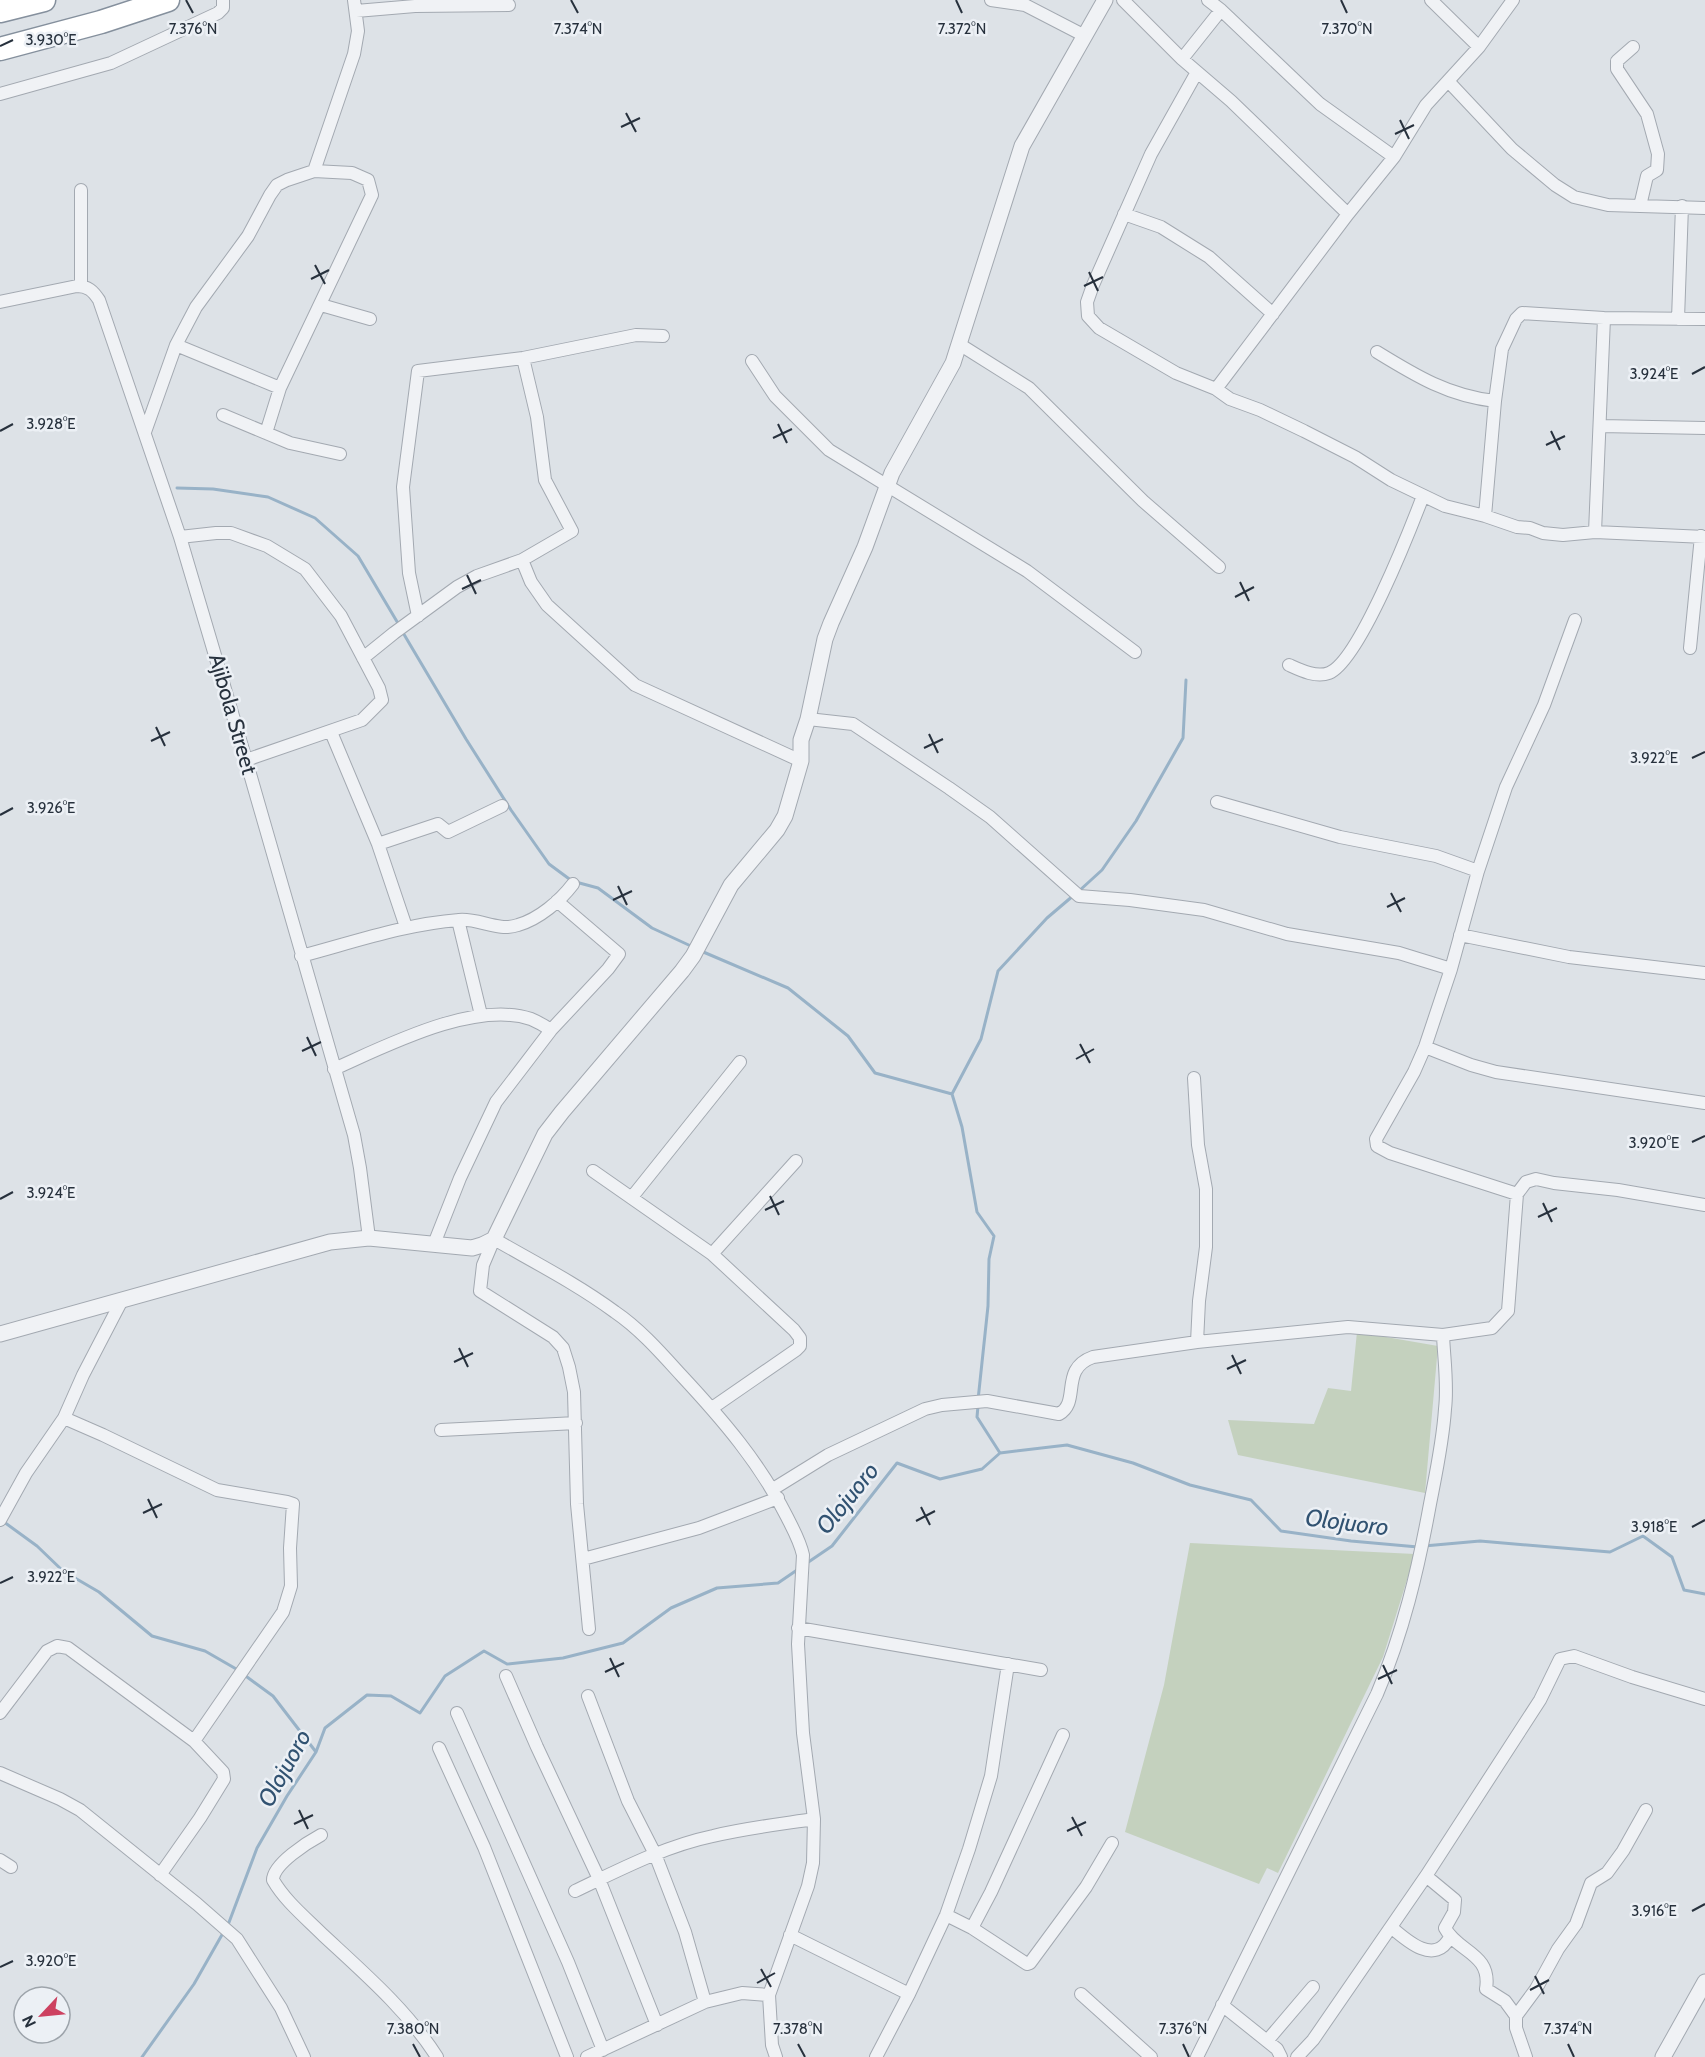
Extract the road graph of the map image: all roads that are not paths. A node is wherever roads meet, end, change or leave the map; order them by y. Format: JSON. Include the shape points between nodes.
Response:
{"nodes":[{"id":1,"x":44,"y":0,"type":"edge"},
{"id":2,"x":168,"y":0,"type":"edge"},
{"id":3,"x":223,"y":0,"type":"edge"},
{"id":4,"x":991,"y":0,"type":"edge"},
{"id":5,"x":1105,"y":0,"type":"edge"},
{"id":6,"x":1122,"y":0,"type":"edge"},
{"id":7,"x":1208,"y":0,"type":"edge"},
{"id":8,"x":1431,"y":0,"type":"edge"},
{"id":9,"x":1513,"y":0,"type":"edge"},
{"id":10,"x":1444,"y":4,"type":"edge"},
{"id":11,"x":355,"y":5,"type":"edge"},
{"id":12,"x":509,"y":5,"type":"dead end"},
{"id":13,"x":1221,"y":10,"type":"junction"},
{"id":14,"x":0,"y":11,"type":"edge"},
{"id":15,"x":1085,"y":36,"type":"junction"},
{"id":16,"x":1479,"y":47,"type":"junction"},
{"id":17,"x":1633,"y":48,"type":"dead end"},
{"id":18,"x":0,"y":49,"type":"edge"},
{"id":19,"x":1182,"y":60,"type":"junction"},
{"id":20,"x":1197,"y":72,"type":"junction"},
{"id":21,"x":1448,"y":81,"type":"junction"},
{"id":22,"x":0,"y":94,"type":"edge"},
{"id":23,"x":1394,"y":157,"type":"junction"},
{"id":24,"x":314,"y":171,"type":"junction"},
{"id":25,"x":81,"y":190,"type":"dead end"},
{"id":26,"x":1640,"y":206,"type":"junction"},
{"id":27,"x":1682,"y":206,"type":"junction"},
{"id":28,"x":1705,"y":208,"type":"edge"},
{"id":29,"x":1124,"y":214,"type":"junction"},
{"id":30,"x":1348,"y":214,"type":"junction"},
{"id":31,"x":81,"y":286,"type":"junction"},
{"id":32,"x":0,"y":302,"type":"edge"},
{"id":33,"x":321,"y":305,"type":"junction"},
{"id":34,"x":1273,"y":314,"type":"junction"},
{"id":35,"x":1604,"y":318,"type":"junction"},
{"id":36,"x":370,"y":319,"type":"dead end"},
{"id":37,"x":1678,"y":319,"type":"junction"},
{"id":38,"x":1705,"y":319,"type":"edge"},
{"id":39,"x":663,"y":336,"type":"dead end"},
{"id":40,"x":959,"y":344,"type":"junction"},
{"id":41,"x":176,"y":345,"type":"junction"},
{"id":42,"x":1377,"y":352,"type":"dead end"},
{"id":43,"x":524,"y":358,"type":"junction"},
{"id":44,"x":752,"y":361,"type":"dead end"},
{"id":45,"x":280,"y":388,"type":"junction"},
{"id":46,"x":1216,"y":389,"type":"junction"},
{"id":47,"x":1495,"y":401,"type":"junction"},
{"id":48,"x":223,"y":415,"type":"dead end"},
{"id":49,"x":1600,"y":426,"type":"junction"},
{"id":50,"x":1705,"y":428,"type":"edge"},
{"id":51,"x":145,"y":432,"type":"junction"},
{"id":52,"x":266,"y":433,"type":"junction"},
{"id":53,"x":340,"y":454,"type":"dead end"},
{"id":54,"x":886,"y":485,"type":"junction"},
{"id":55,"x":1423,"y":496,"type":"junction"},
{"id":56,"x":1485,"y":516,"type":"junction"},
{"id":57,"x":1594,"y":532,"type":"junction"},
{"id":58,"x":1703,"y":536,"type":"edge"},
{"id":59,"x":180,"y":537,"type":"junction"},
{"id":60,"x":522,"y":560,"type":"junction"},
{"id":61,"x":1219,"y":567,"type":"dead end"},
{"id":62,"x":418,"y":616,"type":"junction"},
{"id":63,"x":1575,"y":620,"type":"dead end"},
{"id":64,"x":1690,"y":648,"type":"dead end"},
{"id":65,"x":1135,"y":652,"type":"dead end"},
{"id":66,"x":363,"y":658,"type":"junction"},
{"id":67,"x":1289,"y":665,"type":"dead end"},
{"id":68,"x":808,"y":719,"type":"junction"},
{"id":69,"x":331,"y":732,"type":"junction"},
{"id":70,"x":246,"y":760,"type":"junction"},
{"id":71,"x":801,"y":761,"type":"junction"},
{"id":72,"x":1217,"y":802,"type":"dead end"},
{"id":73,"x":502,"y":806,"type":"dead end"},
{"id":74,"x":378,"y":844,"type":"junction"},
{"id":75,"x":1478,"y":872,"type":"junction"},
{"id":76,"x":573,"y":884,"type":"dead end"},
{"id":77,"x":557,"y":901,"type":"junction"},
{"id":78,"x":458,"y":920,"type":"junction"},
{"id":79,"x":406,"y":927,"type":"junction"},
{"id":80,"x":1460,"y":935,"type":"junction"},
{"id":81,"x":302,"y":956,"type":"junction"},
{"id":82,"x":1451,"y":969,"type":"junction"},
{"id":83,"x":1705,"y":973,"type":"edge"},
{"id":84,"x":482,"y":1015,"type":"junction"},
{"id":85,"x":551,"y":1030,"type":"junction"},
{"id":86,"x":1425,"y":1047,"type":"junction"},
{"id":87,"x":740,"y":1062,"type":"dead end"},
{"id":88,"x":334,"y":1069,"type":"junction"},
{"id":89,"x":1194,"y":1078,"type":"dead end"},
{"id":90,"x":1705,"y":1103,"type":"edge"},
{"id":91,"x":796,"y":1161,"type":"dead end"},
{"id":92,"x":593,"y":1171,"type":"dead end"},
{"id":93,"x":1517,"y":1194,"type":"junction"},
{"id":94,"x":632,"y":1197,"type":"junction"},
{"id":95,"x":1705,"y":1205,"type":"edge"},
{"id":96,"x":369,"y":1238,"type":"junction"},
{"id":97,"x":494,"y":1239,"type":"junction"},
{"id":98,"x":434,"y":1244,"type":"junction"},
{"id":99,"x":712,"y":1254,"type":"junction"},
{"id":100,"x":122,"y":1300,"type":"junction"},
{"id":101,"x":0,"y":1334,"type":"edge"},
{"id":102,"x":1443,"y":1335,"type":"junction"},
{"id":103,"x":1197,"y":1342,"type":"junction"},
{"id":104,"x":712,"y":1408,"type":"junction"},
{"id":105,"x":64,"y":1418,"type":"junction"},
{"id":106,"x":576,"y":1423,"type":"junction"},
{"id":107,"x":441,"y":1430,"type":"dead end"},
{"id":108,"x":775,"y":1494,"type":"junction"},
{"id":109,"x":3,"y":1514,"type":"edge"},
{"id":110,"x":583,"y":1559,"type":"junction"},
{"id":111,"x":798,"y":1628,"type":"junction"},
{"id":112,"x":589,"y":1629,"type":"dead end"},
{"id":113,"x":1008,"y":1664,"type":"junction"},
{"id":114,"x":1041,"y":1671,"type":"dead end"},
{"id":115,"x":506,"y":1676,"type":"dead end"},
{"id":116,"x":588,"y":1696,"type":"dead end"},
{"id":117,"x":1705,"y":1699,"type":"edge"},
{"id":118,"x":0,"y":1713,"type":"edge"},
{"id":119,"x":457,"y":1713,"type":"dead end"},
{"id":120,"x":1063,"y":1735,"type":"dead end"},
{"id":121,"x":194,"y":1741,"type":"junction"},
{"id":122,"x":439,"y":1748,"type":"dead end"},
{"id":123,"x":0,"y":1773,"type":"edge"},
{"id":124,"x":1646,"y":1810,"type":"dead end"},
{"id":125,"x":814,"y":1819,"type":"junction"},
{"id":126,"x":321,"y":1835,"type":"dead end"},
{"id":127,"x":1112,"y":1843,"type":"dead end"},
{"id":128,"x":655,"y":1854,"type":"junction"},
{"id":129,"x":160,"y":1875,"type":"junction"},
{"id":130,"x":1426,"y":1876,"type":"junction"},
{"id":131,"x":599,"y":1879,"type":"junction"},
{"id":132,"x":575,"y":1891,"type":"dead end"},
{"id":133,"x":946,"y":1915,"type":"junction"},
{"id":134,"x":1391,"y":1927,"type":"junction"},
{"id":135,"x":972,"y":1928,"type":"junction"},
{"id":136,"x":790,"y":1935,"type":"junction"},
{"id":137,"x":1450,"y":1937,"type":"junction"},
{"id":138,"x":1705,"y":1982,"type":"edge"},
{"id":139,"x":1312,"y":1987,"type":"dead end"},
{"id":140,"x":909,"y":1994,"type":"junction"},
{"id":141,"x":1082,"y":1994,"type":"dead end"},
{"id":142,"x":769,"y":1995,"type":"junction"},
{"id":143,"x":705,"y":2002,"type":"junction"},
{"id":144,"x":1222,"y":2005,"type":"junction"},
{"id":145,"x":1515,"y":2016,"type":"junction"},
{"id":146,"x":657,"y":2025,"type":"junction"},
{"id":147,"x":1267,"y":2041,"type":"junction"},
{"id":148,"x":603,"y":2049,"type":"junction"},
{"id":149,"x":304,"y":2057,"type":"edge"},
{"id":150,"x":437,"y":2057,"type":"edge"},
{"id":151,"x":567,"y":2057,"type":"edge"},
{"id":152,"x":587,"y":2057,"type":"edge"},
{"id":153,"x":776,"y":2057,"type":"edge"},
{"id":154,"x":876,"y":2057,"type":"edge"},
{"id":155,"x":1151,"y":2057,"type":"edge"},
{"id":156,"x":1197,"y":2057,"type":"edge"},
{"id":157,"x":1281,"y":2057,"type":"edge"},
{"id":158,"x":1297,"y":2057,"type":"edge"},
{"id":159,"x":1526,"y":2057,"type":"edge"},
{"id":160,"x":1663,"y":2057,"type":"edge"}],
"edges":[{"from":1,"to":14,"type":"highway"},
{"from":2,"to":18,"type":"highway"},
{"from":3,"to":22,"type":"street","via":[[218,13],[111,63]]},
{"from":4,"to":15,"type":"street","via":[[1025,5]]},
{"from":5,"to":15,"type":"street"},
{"from":6,"to":19,"type":"street"},
{"from":7,"to":13,"type":"street"},
{"from":8,"to":10,"type":"street"},
{"from":9,"to":16,"type":"street"},
{"from":10,"to":16,"type":"street"},
{"from":11,"to":12,"type":"street"},
{"from":11,"to":24,"type":"street","via":[[358,31],[354,54]]},
{"from":13,"to":19,"type":"street"},
{"from":13,"to":23,"type":"street","via":[[1320,104]]},
{"from":15,"to":40,"type":"street","via":[[1022,146]]},
{"from":16,"to":21,"type":"street"},
{"from":17,"to":26,"type":"street","via":[[1617,61],[1617,69],[1647,114],[1658,154],[1657,170],[1647,176]]},
{"from":19,"to":20,"type":"street"},
{"from":20,"to":29,"type":"street","via":[[1151,154]]},
{"from":20,"to":30,"type":"street"},
{"from":21,"to":23,"type":"street","via":[[1426,105]]},
{"from":21,"to":26,"type":"street","via":[[1512,149],[1564,191],[1608,205]]},
{"from":23,"to":30,"type":"street"},
{"from":24,"to":33,"type":"street","via":[[352,173],[368,180],[372,195]]},
{"from":24,"to":41,"type":"street","via":[[277,185],[248,236],[192,314]]},
{"from":25,"to":31,"type":"street"},
{"from":26,"to":27,"type":"street"},
{"from":27,"to":28,"type":"street"},
{"from":27,"to":37,"type":"street"},
{"from":29,"to":34,"type":"street","via":[[1161,227],[1209,257]]},
{"from":29,"to":46,"type":"street","via":[[1093,285],[1087,303],[1088,316],[1099,328],[1176,372]]},
{"from":30,"to":34,"type":"street"},
{"from":31,"to":32,"type":"street"},
{"from":31,"to":51,"type":"street","name":"Ajibola Street","via":[[99,300]]},
{"from":33,"to":36,"type":"street"},
{"from":33,"to":45,"type":"street"},
{"from":34,"to":46,"type":"street"},
{"from":35,"to":37,"type":"street"},
{"from":35,"to":47,"type":"street","via":[[1522,313],[1502,349]]},
{"from":35,"to":49,"type":"street"},
{"from":37,"to":38,"type":"street"},
{"from":39,"to":43,"type":"street","via":[[636,335]]},
{"from":40,"to":54,"type":"street","via":[[953,363]]},
{"from":40,"to":61,"type":"street","via":[[1029,388],[1143,501]]},
{"from":41,"to":45,"type":"street"},
{"from":41,"to":51,"type":"street"},
{"from":42,"to":47,"type":"street","via":[[1428,383]]},
{"from":43,"to":60,"type":"street","via":[[545,480],[572,531]]},
{"from":43,"to":62,"type":"street","via":[[418,371],[403,487],[409,573]]},
{"from":44,"to":54,"type":"street","via":[[775,396],[829,450]]},
{"from":45,"to":52,"type":"street"},
{"from":46,"to":55,"type":"street","via":[[1334,446]]},
{"from":47,"to":56,"type":"street"},
{"from":48,"to":52,"type":"street"},
{"from":49,"to":50,"type":"street"},
{"from":49,"to":57,"type":"street"},
{"from":51,"to":59,"type":"street","name":"Ajibola Street"},
{"from":52,"to":53,"type":"street"},
{"from":54,"to":65,"type":"street","via":[[1027,571]]},
{"from":54,"to":68,"type":"street","via":[[865,547],[825,639]]},
{"from":55,"to":56,"type":"street"},
{"from":55,"to":67,"type":"street","via":[[1395,568],[1337,669],[1326,674],[1305,672]]},
{"from":56,"to":57,"type":"street","via":[[1543,533]]},
{"from":57,"to":58,"type":"street"},
{"from":58,"to":64,"type":"street"},
{"from":59,"to":66,"type":"street","via":[[216,533],[247,537],[305,569],[340,616]]},
{"from":59,"to":70,"type":"street","name":"Ajibola Street"},
{"from":60,"to":62,"type":"street","via":[[467,582]]},
{"from":60,"to":71,"type":"street","via":[[547,605],[635,685]]},
{"from":62,"to":66,"type":"street"},
{"from":63,"to":75,"type":"street","via":[[1544,705],[1506,787]]},
{"from":66,"to":69,"type":"street","via":[[382,700],[362,720]]},
{"from":68,"to":71,"type":"street","via":[[801,740]]},
{"from":68,"to":82,"type":"street","via":[[853,724],[990,817],[1075,893],[1204,910],[1287,934],[1399,953]]},
{"from":69,"to":70,"type":"street"},
{"from":69,"to":74,"type":"street"},
{"from":70,"to":81,"type":"street","name":"Ajibola Street"},
{"from":71,"to":97,"type":"street","via":[[790,804],[777,830],[731,885],[696,949],[667,990],[545,1134]]},
{"from":72,"to":75,"type":"street","via":[[1340,837],[1436,856]]},
{"from":73,"to":74,"type":"street","via":[[448,832],[438,824]]},
{"from":74,"to":79,"type":"street"},
{"from":75,"to":80,"type":"street"},
{"from":76,"to":77,"type":"street"},
{"from":77,"to":78,"type":"street","via":[[518,926],[496,927]]},
{"from":77,"to":85,"type":"street","via":[[619,954]]},
{"from":78,"to":79,"type":"street"},
{"from":78,"to":84,"type":"street"},
{"from":79,"to":81,"type":"street"},
{"from":80,"to":82,"type":"street"},
{"from":80,"to":83,"type":"street","via":[[1569,957]]},
{"from":81,"to":88,"type":"street","name":"Ajibola Street"},
{"from":82,"to":86,"type":"street"},
{"from":84,"to":85,"type":"street","via":[[519,1016]]},
{"from":84,"to":88,"type":"street","via":[[424,1030]]},
{"from":85,"to":98,"type":"street","via":[[490,1113]]},
{"from":86,"to":90,"type":"street","via":[[1496,1072]]},
{"from":86,"to":93,"type":"street","via":[[1376,1138],[1377,1146]]},
{"from":87,"to":94,"type":"street"},
{"from":88,"to":96,"type":"street","name":"Ajibola Street","via":[[354,1135]]},
{"from":89,"to":103,"type":"street","via":[[1197,1136],[1206,1189],[1206,1247]]},
{"from":91,"to":99,"type":"street"},
{"from":92,"to":94,"type":"street"},
{"from":93,"to":95,"type":"street","via":[[1526,1182],[1536,1179]]},
{"from":93,"to":102,"type":"street","via":[[1508,1311],[1492,1328]]},
{"from":94,"to":99,"type":"street"},
{"from":96,"to":98,"type":"street"},
{"from":96,"to":100,"type":"street","via":[[322,1244]]},
{"from":97,"to":98,"type":"street","via":[[471,1248]]},
{"from":97,"to":104,"type":"street","via":[[617,1313]]},
{"from":97,"to":106,"type":"street","via":[[483,1265],[480,1291],[553,1337],[563,1348],[574,1392]]},
{"from":99,"to":104,"type":"street","via":[[800,1338],[796,1350]]},
{"from":100,"to":101,"type":"street"},
{"from":100,"to":105,"type":"street"},
{"from":102,"to":103,"type":"street","via":[[1348,1327]]},
{"from":102,"to":144,"type":"street","via":[[1446,1406],[1439,1456],[1402,1627],[1377,1694]]},
{"from":103,"to":108,"type":"street","via":[[1081,1361],[1076,1367],[1067,1408],[1059,1414],[974,1401],[942,1405],[907,1416],[818,1460]]},
{"from":104,"to":108,"type":"street"},
{"from":105,"to":109,"type":"street"},
{"from":105,"to":121,"type":"street","via":[[217,1490],[293,1504],[291,1586],[283,1612]]},
{"from":106,"to":107,"type":"street"},
{"from":106,"to":110,"type":"street","via":[[577,1504]]},
{"from":108,"to":110,"type":"street","via":[[699,1528]]},
{"from":108,"to":111,"type":"street","via":[[803,1555]]},
{"from":110,"to":112,"type":"street"},
{"from":111,"to":113,"type":"street"},
{"from":111,"to":125,"type":"street","via":[[803,1733]]},
{"from":113,"to":114,"type":"street"},
{"from":113,"to":133,"type":"street","via":[[991,1776]]},
{"from":115,"to":131,"type":"street"},
{"from":116,"to":128,"type":"street","via":[[628,1801]]},
{"from":117,"to":130,"type":"street","via":[[1574,1656],[1560,1659],[1540,1701]]},
{"from":118,"to":121,"type":"street","via":[[47,1651],[57,1646],[68,1648]]},
{"from":119,"to":148,"type":"street","via":[[547,1912]]},
{"from":120,"to":135,"type":"street"},
{"from":121,"to":129,"type":"street","via":[[223,1772],[224,1779]]},
{"from":122,"to":151,"type":"street","via":[[484,1847]]},
{"from":123,"to":129,"type":"street","via":[[80,1810]]},
{"from":124,"to":145,"type":"street","via":[[1607,1873],[1591,1883],[1576,1924]]},
{"from":125,"to":128,"type":"street","via":[[713,1836]]},
{"from":125,"to":136,"type":"street","via":[[813,1863]]},
{"from":126,"to":150,"type":"street","via":[[298,1849],[276,1871],[273,1880],[307,1920],[400,2008]]},
{"from":127,"to":135,"type":"street","via":[[1086,1887],[1030,1964]]},
{"from":128,"to":131,"type":"street"},
{"from":128,"to":143,"type":"street","via":[[685,1932]]},
{"from":129,"to":149,"type":"street","via":[[237,1940],[281,2008]]},
{"from":130,"to":134,"type":"street"},
{"from":130,"to":137,"type":"street","via":[[1455,1900],[1454,1912],[1445,1928]]},
{"from":131,"to":132,"type":"street"},
{"from":131,"to":146,"type":"street"},
{"from":133,"to":135,"type":"street"},
{"from":133,"to":140,"type":"street"},
{"from":134,"to":137,"type":"street","via":[[1412,1945],[1430,1951]]},
{"from":134,"to":158,"type":"street","via":[[1313,2040]]},
{"from":136,"to":140,"type":"street"},
{"from":136,"to":142,"type":"street"},
{"from":137,"to":145,"type":"street","via":[[1480,1961],[1488,1977],[1486,1989],[1505,2001]]},
{"from":138,"to":160,"type":"street"},
{"from":139,"to":147,"type":"street"},
{"from":140,"to":154,"type":"street"},
{"from":141,"to":155,"type":"street"},
{"from":142,"to":143,"type":"street","via":[[742,1994]]},
{"from":142,"to":153,"type":"street"},
{"from":143,"to":146,"type":"street"},
{"from":144,"to":147,"type":"street"},
{"from":144,"to":156,"type":"street"},
{"from":145,"to":159,"type":"street"},
{"from":146,"to":148,"type":"street"},
{"from":147,"to":157,"type":"street"},
{"from":148,"to":152,"type":"street"}]}
